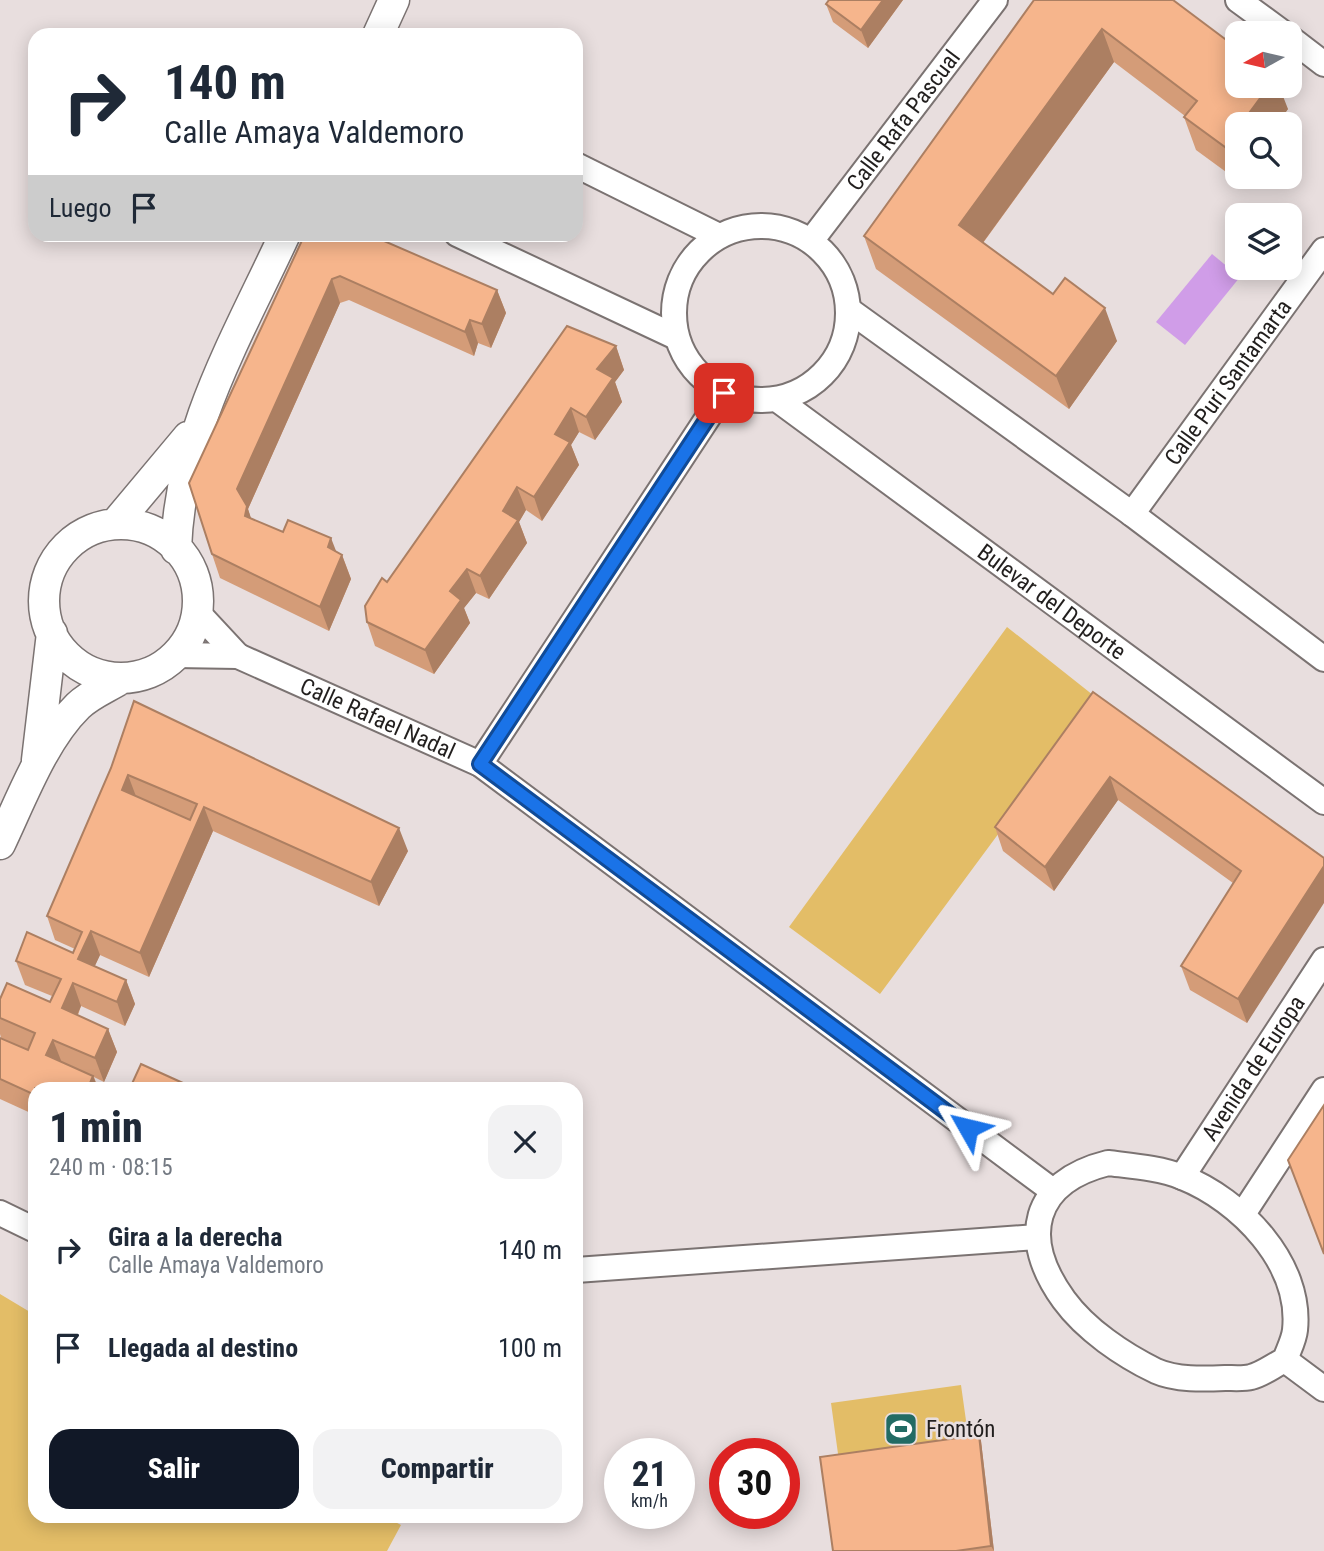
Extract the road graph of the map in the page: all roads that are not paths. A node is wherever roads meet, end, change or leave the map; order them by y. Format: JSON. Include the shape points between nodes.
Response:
{"nodes":[{"id":1,"x":394,"y":0,"type":"edge"},
{"id":2,"x":995,"y":0,"type":"edge"},
{"id":3,"x":1238,"y":0,"type":"edge"},
{"id":4,"x":1267,"y":21,"type":"edge"},
{"id":5,"x":381,"y":28,"type":"edge"},
{"id":6,"x":1302,"y":47,"type":"edge"},
{"id":7,"x":1324,"y":64,"type":"edge"},
{"id":8,"x":583,"y":168,"type":"edge"},
{"id":9,"x":719,"y":236,"type":"junction"},
{"id":10,"x":811,"y":240,"type":"junction"},
{"id":11,"x":281,"y":242,"type":"edge"},
{"id":12,"x":474,"y":242,"type":"edge"},
{"id":13,"x":1324,"y":250,"type":"edge"},
{"id":14,"x":849,"y":310,"type":"junction"},
{"id":15,"x":676,"y":337,"type":"junction"},
{"id":16,"x":724,"y":393,"type":"junction"},
{"id":17,"x":778,"y":400,"type":"junction"},
{"id":18,"x":197,"y":424,"type":"junction"},
{"id":19,"x":1132,"y":514,"type":"junction"},
{"id":20,"x":116,"y":523,"type":"junction"},
{"id":21,"x":176,"y":549,"type":"junction"},
{"id":22,"x":198,"y":613,"type":"junction"},
{"id":23,"x":52,"y":634,"type":"junction"},
{"id":24,"x":176,"y":655,"type":"junction"},
{"id":25,"x":238,"y":656,"type":"junction"},
{"id":26,"x":1324,"y":659,"type":"edge"},
{"id":27,"x":119,"y":680,"type":"junction"},
{"id":28,"x":480,"y":764,"type":"junction"},
{"id":29,"x":36,"y":767,"type":"junction"},
{"id":30,"x":1324,"y":802,"type":"edge"},
{"id":31,"x":0,"y":844,"type":"edge"},
{"id":32,"x":1324,"y":960,"type":"edge"},
{"id":33,"x":1324,"y":1090,"type":"edge"},
{"id":34,"x":1182,"y":1177,"type":"junction"},
{"id":35,"x":1053,"y":1191,"type":"junction"},
{"id":36,"x":0,"y":1213,"type":"edge"},
{"id":37,"x":1243,"y":1214,"type":"junction"},
{"id":38,"x":28,"y":1227,"type":"edge"},
{"id":39,"x":1037,"y":1237,"type":"junction"},
{"id":40,"x":583,"y":1269,"type":"edge"},
{"id":41,"x":1285,"y":1360,"type":"junction"},
{"id":42,"x":1324,"y":1389,"type":"edge"}],
"edges":[{"from":1,"to":5,"type":"street"},
{"from":2,"to":10,"type":"street","name":"Calle Rafa Pascual"},
{"from":3,"to":4,"type":"street"},
{"from":6,"to":7,"type":"street"},
{"from":8,"to":9,"type":"street"},
{"from":9,"to":10,"type":"street","via":[[765,225]]},
{"from":9,"to":15,"type":"street","via":[[696,254],[680,279],[673,307]]},
{"from":10,"to":14,"type":"street","via":[[831,260]]},
{"from":11,"to":18,"type":"street"},
{"from":12,"to":15,"type":"street"},
{"from":13,"to":19,"type":"street","name":"Calle Puri Santamarta"},
{"from":14,"to":17,"type":"street","via":[[846,335],[829,368],[801,392]]},
{"from":14,"to":19,"type":"street"},
{"from":15,"to":16,"type":"street","via":[[695,370]]},
{"from":16,"to":17,"type":"street","via":[[750,401]]},
{"from":16,"to":28,"type":"street"},
{"from":17,"to":30,"type":"street","name":"Bulevar del Deporte"},
{"from":18,"to":20,"type":"street"},
{"from":18,"to":21,"type":"street","via":[[182,484]]},
{"from":19,"to":26,"type":"street"},
{"from":20,"to":21,"type":"street","via":[[141,525]]},
{"from":20,"to":23,"type":"street","via":[[92,529],[71,542],[55,561],[46,584],[45,609]]},
{"from":21,"to":22,"type":"street","via":[[191,572]]},
{"from":22,"to":24,"type":"street"},
{"from":22,"to":25,"type":"street","name":"Calle Rafael Nadal"},
{"from":23,"to":27,"type":"street","via":[[79,666]]},
{"from":23,"to":29,"type":"street"},
{"from":24,"to":25,"type":"street","name":"Calle Rafael Nadal"},
{"from":24,"to":27,"type":"street","via":[[154,671]]},
{"from":25,"to":28,"type":"street","name":"Calle Rafael Nadal"},
{"from":27,"to":29,"type":"street","via":[[80,704]]},
{"from":28,"to":35,"type":"street","name":"Calle Rafael Nadal"},
{"from":29,"to":31,"type":"street"},
{"from":32,"to":34,"type":"street","name":"Avenida de Europa"},
{"from":33,"to":37,"type":"street"},
{"from":34,"to":35,"type":"street","via":[[1108,1163],[1080,1170]]},
{"from":34,"to":37,"type":"street"},
{"from":35,"to":39,"type":"street","via":[[1041,1212]]},
{"from":36,"to":38,"type":"street"},
{"from":37,"to":41,"type":"street","via":[[1275,1251],[1293,1292],[1295,1331]]},
{"from":39,"to":40,"type":"street"},
{"from":39,"to":41,"type":"street","via":[[1064,1300],[1108,1343],[1159,1372],[1200,1379],[1251,1377]]},
{"from":41,"to":42,"type":"street"}]}
